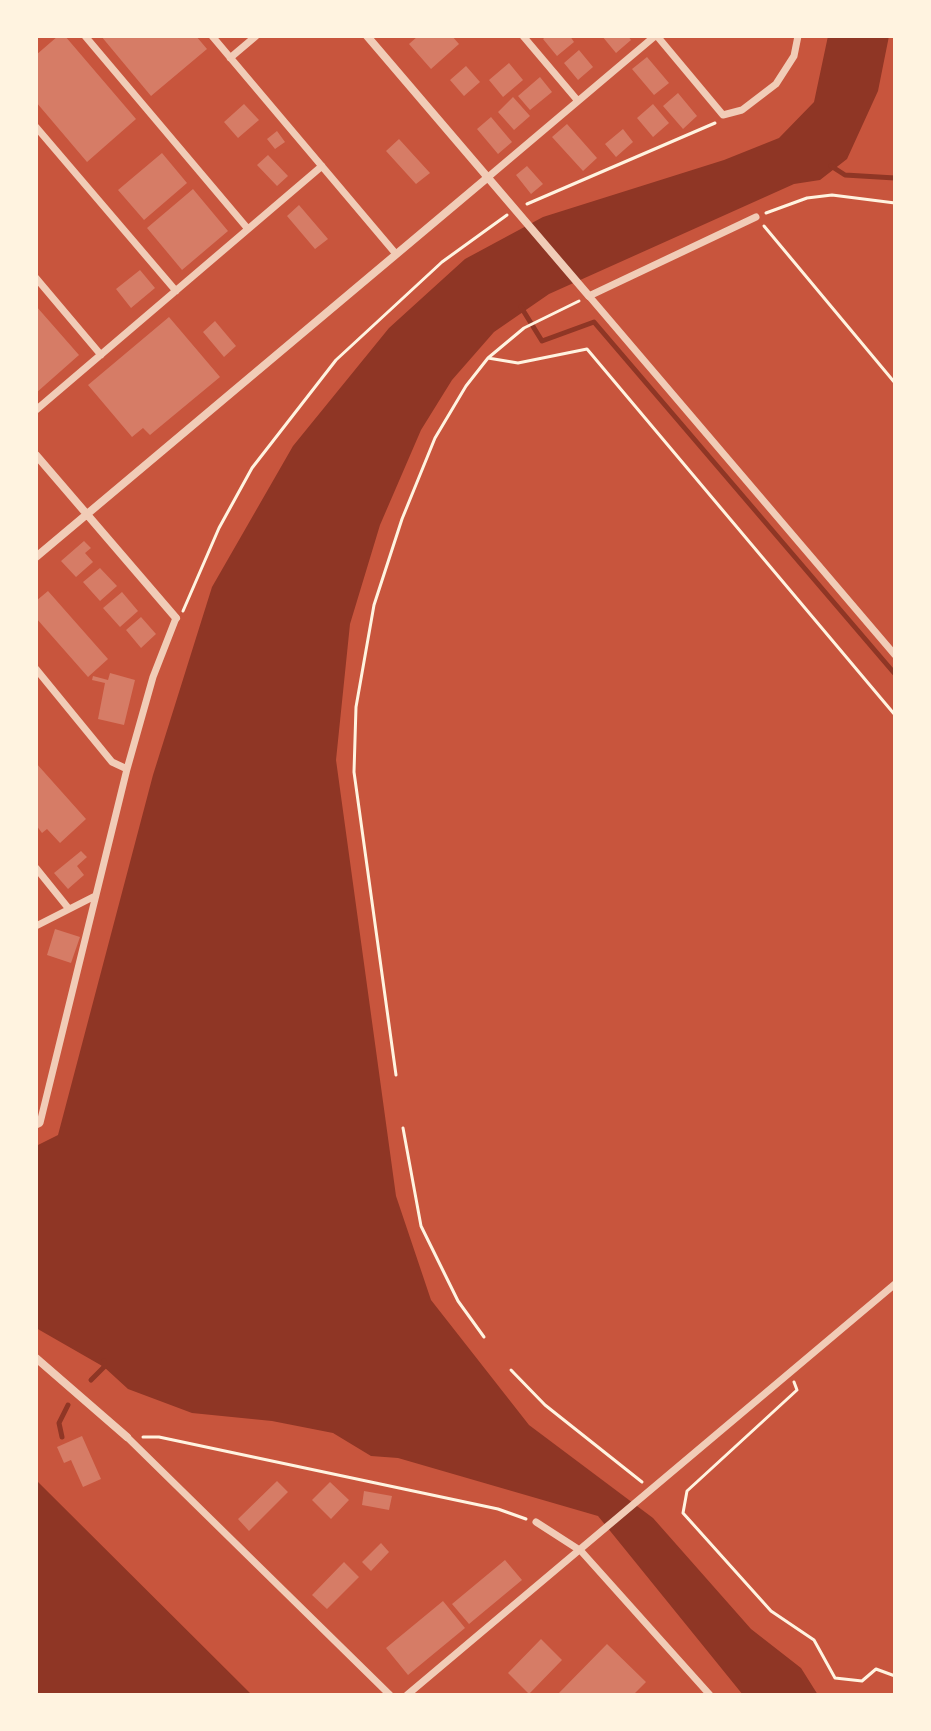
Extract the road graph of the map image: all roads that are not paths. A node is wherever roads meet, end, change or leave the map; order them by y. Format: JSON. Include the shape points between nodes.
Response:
{"nodes":[{"id":1,"x":85,"y":36,"type":"edge"},
{"id":2,"x":212,"y":36,"type":"edge"},
{"id":3,"x":256,"y":36,"type":"edge"},
{"id":4,"x":367,"y":36,"type":"edge"},
{"id":5,"x":523,"y":36,"type":"edge"},
{"id":6,"x":656,"y":36,"type":"edge"},
{"id":7,"x":798,"y":36,"type":"edge"},
{"id":8,"x":230,"y":58,"type":"junction"},
{"id":9,"x":578,"y":101,"type":"junction"},
{"id":10,"x":36,"y":127,"type":"edge"},
{"id":11,"x":322,"y":166,"type":"junction"},
{"id":12,"x":487,"y":178,"type":"junction"},
{"id":13,"x":756,"y":217,"type":"road end"},
{"id":14,"x":248,"y":229,"type":"junction"},
{"id":15,"x":396,"y":254,"type":"junction"},
{"id":16,"x":36,"y":278,"type":"edge"},
{"id":17,"x":176,"y":291,"type":"junction"},
{"id":18,"x":589,"y":296,"type":"junction"},
{"id":19,"x":101,"y":355,"type":"junction"},
{"id":20,"x":36,"y":410,"type":"edge"},
{"id":21,"x":36,"y":455,"type":"edge"},
{"id":22,"x":87,"y":515,"type":"junction"},
{"id":23,"x":36,"y":557,"type":"edge"},
{"id":24,"x":176,"y":618,"type":"joint"},
{"id":25,"x":895,"y":655,"type":"edge"},
{"id":26,"x":36,"y":669,"type":"edge"},
{"id":27,"x":127,"y":769,"type":"junction"},
{"id":28,"x":36,"y":868,"type":"edge"},
{"id":29,"x":95,"y":896,"type":"junction"},
{"id":30,"x":69,"y":909,"type":"junction"},
{"id":31,"x":36,"y":926,"type":"edge"},
{"id":32,"x":36,"y":1125,"type":"edge"},
{"id":33,"x":895,"y":1284,"type":"edge"},
{"id":34,"x":36,"y":1358,"type":"edge"},
{"id":35,"x":127,"y":1437,"type":"joint"},
{"id":36,"x":536,"y":1522,"type":"road end"},
{"id":37,"x":581,"y":1551,"type":"junction"},
{"id":38,"x":390,"y":1695,"type":"edge"},
{"id":39,"x":407,"y":1695,"type":"edge"},
{"id":40,"x":710,"y":1695,"type":"edge"}],
"edges":[{"from":1,"to":14,"type":"street"},
{"from":2,"to":8,"type":"street"},
{"from":3,"to":8,"type":"street"},
{"from":4,"to":12,"type":"street"},
{"from":5,"to":9,"type":"street"},
{"from":6,"to":7,"type":"street","via":[[723,115],[742,110],[776,84],[794,56]]},
{"from":6,"to":9,"type":"street"},
{"from":8,"to":11,"type":"street"},
{"from":9,"to":12,"type":"street"},
{"from":10,"to":17,"type":"street"},
{"from":11,"to":14,"type":"street"},
{"from":11,"to":15,"type":"street"},
{"from":12,"to":15,"type":"street"},
{"from":12,"to":18,"type":"street"},
{"from":13,"to":18,"type":"street"},
{"from":14,"to":17,"type":"street"},
{"from":15,"to":22,"type":"street"},
{"from":16,"to":19,"type":"street"},
{"from":17,"to":19,"type":"street"},
{"from":18,"to":25,"type":"street"},
{"from":19,"to":20,"type":"street"},
{"from":21,"to":22,"type":"street"},
{"from":22,"to":23,"type":"street"},
{"from":22,"to":24,"type":"street"},
{"from":24,"to":27,"type":"street"},
{"from":26,"to":27,"type":"street","via":[[112,762]]},
{"from":27,"to":29,"type":"street"},
{"from":28,"to":30,"type":"street"},
{"from":29,"to":30,"type":"street"},
{"from":29,"to":32,"type":"street"},
{"from":30,"to":31,"type":"street"},
{"from":33,"to":37,"type":"street"},
{"from":34,"to":35,"type":"street"},
{"from":35,"to":38,"type":"street"},
{"from":36,"to":37,"type":"street"},
{"from":37,"to":39,"type":"street"},
{"from":37,"to":40,"type":"street"}]}
